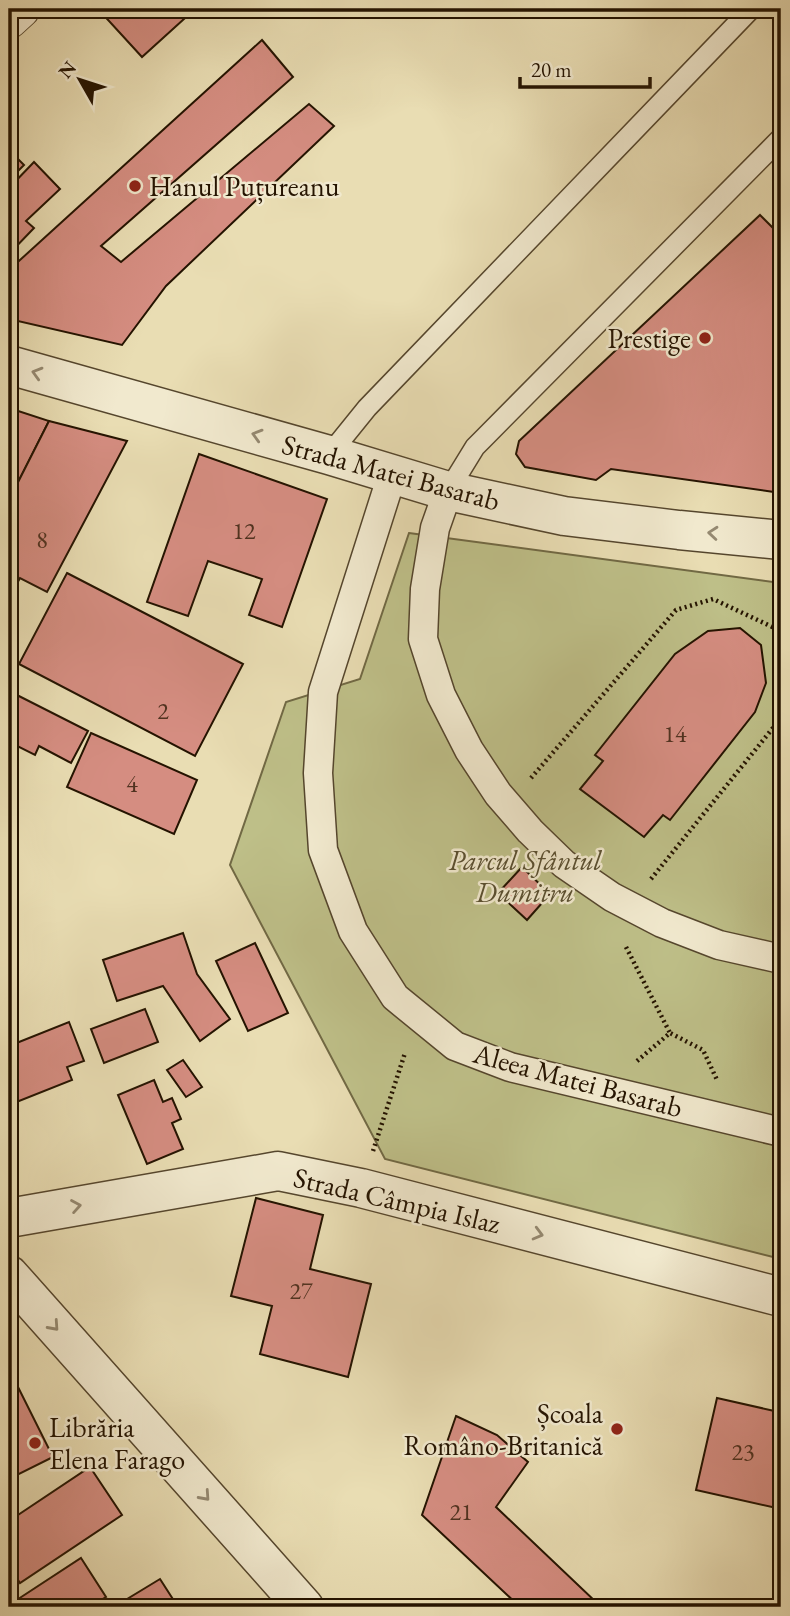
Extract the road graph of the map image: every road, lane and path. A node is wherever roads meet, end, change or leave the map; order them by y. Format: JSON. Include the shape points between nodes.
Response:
{"nodes":[{"id":1,"x":20,"y":9,"type":"edge"},
{"id":2,"x":751,"y":9,"type":"edge"},
{"id":3,"x":9,"y":20,"type":"edge"},
{"id":4,"x":781,"y":138,"type":"edge"},
{"id":5,"x":9,"y":365,"type":"edge"},
{"id":6,"x":328,"y":455,"type":"junction"},
{"id":7,"x":393,"y":475,"type":"junction"},
{"id":8,"x":448,"y":491,"type":"junction"},
{"id":9,"x":781,"y":540,"type":"edge"},
{"id":10,"x":781,"y":631,"type":"edge"},
{"id":11,"x":781,"y":718,"type":"edge"},
{"id":12,"x":508,"y":805,"type":"junction"},
{"id":13,"x":620,"y":902,"type":"junction"},
{"id":14,"x":781,"y":959,"type":"edge"},
{"id":15,"x":417,"y":1015,"type":"junction"},
{"id":16,"x":670,"y":1033,"type":"dead end"},
{"id":17,"x":781,"y":1132,"type":"edge"},
{"id":18,"x":361,"y":1188,"type":"junction"},
{"id":19,"x":9,"y":1218,"type":"edge"},
{"id":20,"x":9,"y":1275,"type":"edge"},
{"id":21,"x":781,"y":1297,"type":"edge"},
{"id":22,"x":304,"y":1607,"type":"edge"}],
"edges":[{"from":1,"to":3,"type":"street"},
{"from":2,"to":6,"type":"lane","via":[[367,408]]},
{"from":4,"to":8,"type":"lane","via":[[475,447]]},
{"from":6,"to":5,"type":"street","name":"Strada Matei Basarab","one_way":true},
{"from":6,"to":7,"type":"street","name":"Strada Matei Basarab"},
{"from":7,"to":8,"type":"street","name":"Strada Matei Basarab"},
{"from":7,"to":15,"type":"street","name":"Aleea Matei Basarab","via":[[323,692],[317,773],[323,850],[353,931],[395,997]]},
{"from":9,"to":8,"type":"street","name":"Strada Matei Basarab","one_way":true,"via":[[564,516]]},
{"from":8,"to":12,"type":"street","via":[[435,528],[423,639],[441,695],[469,750]]},
{"from":10,"to":12,"type":"path","via":[[713,599],[677,610]]},
{"from":11,"to":13,"type":"path"},
{"from":12,"to":13,"type":"street","via":[[564,864]]},
{"from":13,"to":14,"type":"street","via":[[719,945]]},
{"from":13,"to":16,"type":"path","via":[[618,932]]},
{"from":15,"to":17,"type":"street","name":"Aleea Matei Basarab","via":[[455,1046],[510,1067]]},
{"from":15,"to":18,"type":"path"},
{"from":19,"to":18,"type":"street","name":"Strada Câmpia Islaz","one_way":true,"via":[[278,1171]]},
{"from":18,"to":21,"type":"street","name":"Strada Câmpia Islaz","one_way":true},
{"from":20,"to":22,"type":"street","one_way":true}]}
